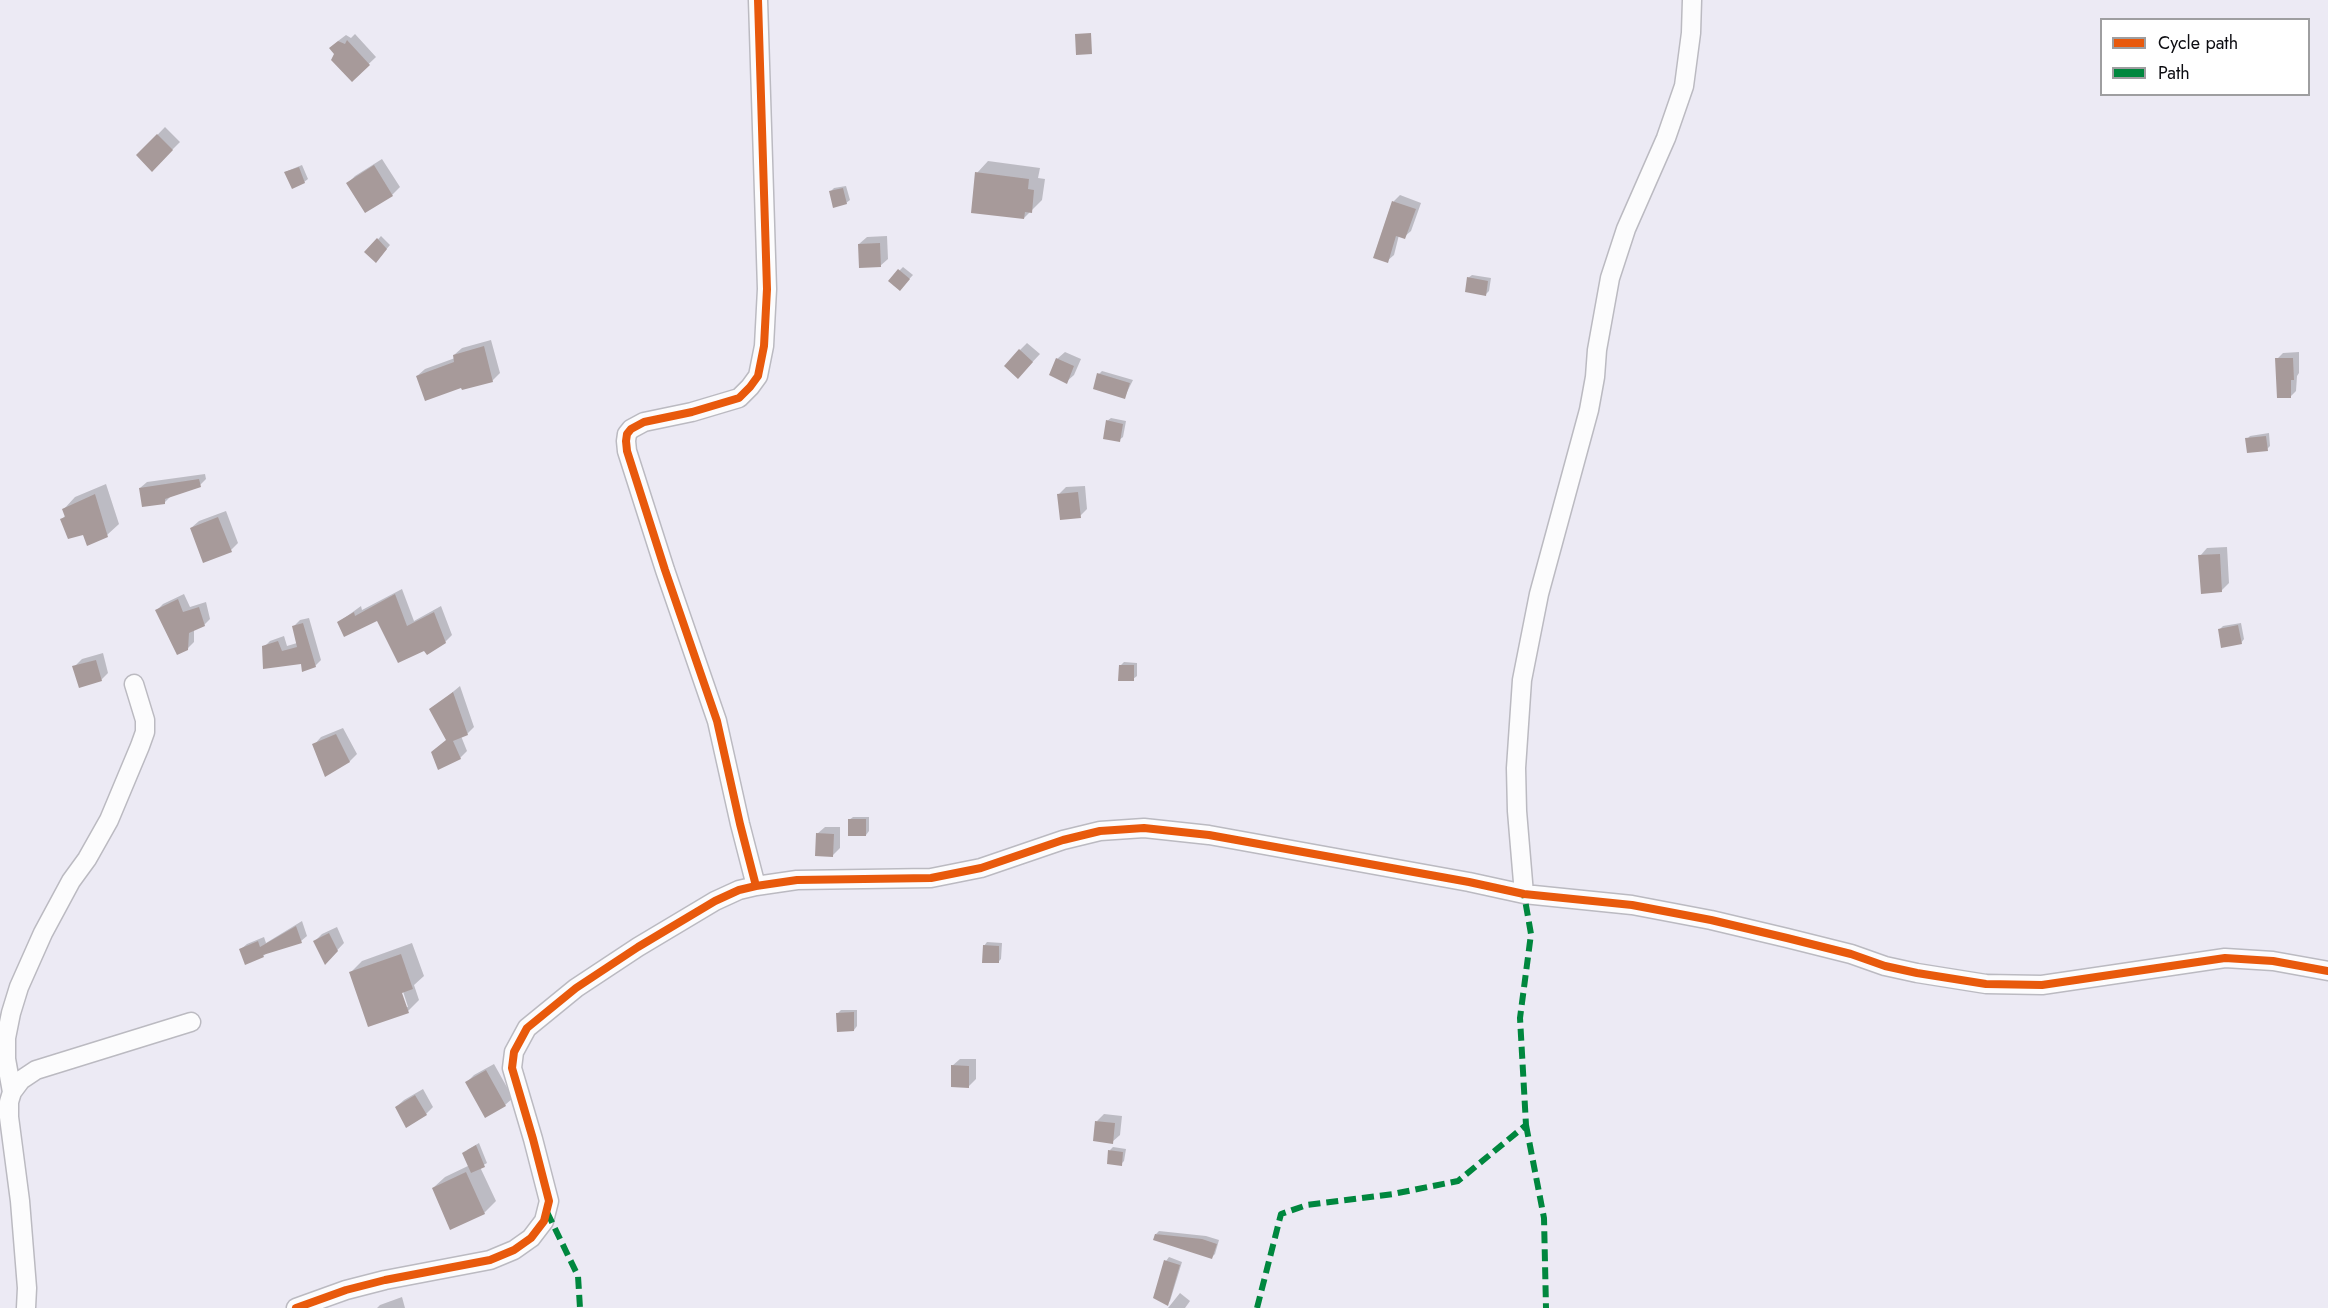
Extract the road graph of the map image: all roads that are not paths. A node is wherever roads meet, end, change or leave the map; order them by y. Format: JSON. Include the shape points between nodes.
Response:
{"nodes":[{"id":1,"x":758,"y":0,"type":"edge"},
{"id":2,"x":1692,"y":0,"type":"edge"},
{"id":3,"x":134,"y":684,"type":"dead end"},
{"id":4,"x":756,"y":886,"type":"junction"},
{"id":5,"x":1524,"y":894,"type":"junction"},
{"id":6,"x":2328,"y":971,"type":"edge"},
{"id":7,"x":191,"y":1022,"type":"dead end"},
{"id":8,"x":12,"y":1092,"type":"junction"},
{"id":9,"x":26,"y":1308,"type":"edge"},
{"id":10,"x":296,"y":1308,"type":"edge"}],
"edges":[{"from":1,"to":4,"type":"street","via":[[767,289],[758,376],[739,398],[644,422],[631,429],[626,441],[717,721]]},
{"from":2,"to":5,"type":"street","via":[[1684,86],[1610,278],[1589,410],[1539,594],[1522,681],[1516,768]]},
{"from":3,"to":8,"type":"street","via":[[145,720],[140,746],[109,820],[43,933],[10,1013],[6,1059]]},
{"from":4,"to":5,"type":"street","via":[[797,880],[931,878],[981,868],[1100,831],[1144,828],[1209,835]]},
{"from":4,"to":10,"type":"street","via":[[715,901],[638,947],[576,988],[527,1028],[514,1052],[512,1068],[549,1201],[544,1221],[531,1238],[490,1260],[385,1280]]},
{"from":5,"to":6,"type":"street","via":[[1632,905],[1711,920],[1886,966],[1986,984],[2042,985],[2225,958],[2273,961]]},
{"from":7,"to":8,"type":"street","via":[[36,1070]]},
{"from":8,"to":9,"type":"street","via":[[9,1117],[20,1201]]}]}
